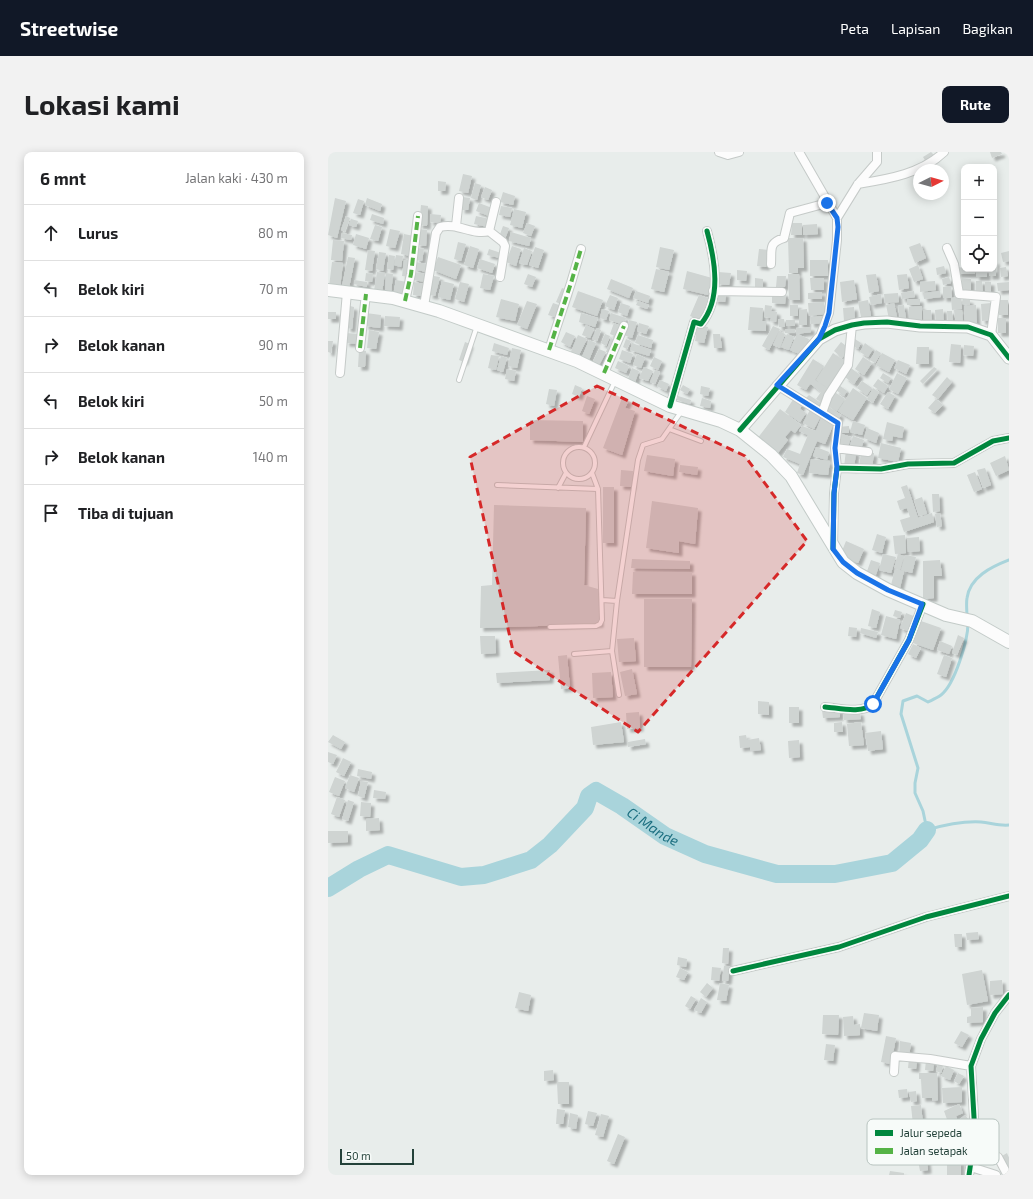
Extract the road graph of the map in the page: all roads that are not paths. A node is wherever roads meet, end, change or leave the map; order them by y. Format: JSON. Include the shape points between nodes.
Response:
{"nodes":[{"id":1,"x":719,"y":152,"type":"edge"},
{"id":2,"x":739,"y":152,"type":"edge"},
{"id":3,"x":799,"y":152,"type":"edge"},
{"id":4,"x":877,"y":152,"type":"edge"},
{"id":5,"x":944,"y":152,"type":"edge"},
{"id":6,"x":858,"y":184,"type":"junction"},
{"id":7,"x":459,"y":198,"type":"dead end"},
{"id":8,"x":496,"y":202,"type":"dead end"},
{"id":9,"x":827,"y":203,"type":"junction"},
{"id":10,"x":418,"y":216,"type":"dead end"},
{"id":11,"x":837,"y":218,"type":"junction"},
{"id":12,"x":456,"y":226,"type":"junction"},
{"id":13,"x":489,"y":231,"type":"junction"},
{"id":14,"x":707,"y":231,"type":"dead end"},
{"id":15,"x":947,"y":248,"type":"dead end"},
{"id":16,"x":581,"y":249,"type":"dead end"},
{"id":17,"x":771,"y":264,"type":"dead end"},
{"id":18,"x":500,"y":277,"type":"dead end"},
{"id":19,"x":328,"y":290,"type":"edge"},
{"id":20,"x":713,"y":291,"type":"junction"},
{"id":21,"x":347,"y":292,"type":"junction"},
{"id":22,"x":782,"y":292,"type":"dead end"},
{"id":23,"x":366,"y":294,"type":"junction"},
{"id":24,"x":405,"y":301,"type":"junction"},
{"id":25,"x":424,"y":306,"type":"junction"},
{"id":26,"x":478,"y":324,"type":"junction"},
{"id":27,"x":852,"y":325,"type":"junction"},
{"id":28,"x":624,"y":326,"type":"dead end"},
{"id":29,"x":991,"y":335,"type":"junction"},
{"id":30,"x":819,"y":339,"type":"junction"},
{"id":31,"x":360,"y":348,"type":"dead end"},
{"id":32,"x":548,"y":350,"type":"junction"},
{"id":33,"x":1009,"y":358,"type":"edge"},
{"id":34,"x":340,"y":373,"type":"dead end"},
{"id":35,"x":604,"y":373,"type":"junction"},
{"id":36,"x":459,"y":380,"type":"dead end"},
{"id":37,"x":615,"y":380,"type":"junction"},
{"id":38,"x":777,"y":385,"type":"junction"},
{"id":39,"x":670,"y":406,"type":"junction"},
{"id":40,"x":682,"y":410,"type":"junction"},
{"id":41,"x":822,"y":413,"type":"junction"},
{"id":42,"x":669,"y":429,"type":"junction"},
{"id":43,"x":740,"y":430,"type":"junction"},
{"id":44,"x":1009,"y":438,"type":"edge"},
{"id":45,"x":701,"y":441,"type":"dead end"},
{"id":46,"x":584,"y":447,"type":"junction"},
{"id":47,"x":835,"y":448,"type":"junction"},
{"id":48,"x":868,"y":452,"type":"dead end"},
{"id":49,"x":837,"y":468,"type":"junction"},
{"id":50,"x":566,"y":473,"type":"junction"},
{"id":51,"x":592,"y":473,"type":"junction"},
{"id":52,"x":497,"y":485,"type":"dead end"},
{"id":53,"x":558,"y":488,"type":"junction"},
{"id":54,"x":598,"y":489,"type":"junction"},
{"id":55,"x":833,"y":549,"type":"junction"},
{"id":56,"x":602,"y":600,"type":"junction"},
{"id":57,"x":617,"y":601,"type":"junction"},
{"id":58,"x":922,"y":604,"type":"junction"},
{"id":59,"x":550,"y":627,"type":"dead end"},
{"id":60,"x":1009,"y":642,"type":"edge"},
{"id":61,"x":612,"y":651,"type":"junction"},
{"id":62,"x":574,"y":654,"type":"dead end"},
{"id":63,"x":619,"y":695,"type":"dead end"},
{"id":64,"x":825,"y":708,"type":"dead end"},
{"id":65,"x":1009,"y":896,"type":"edge"},
{"id":66,"x":733,"y":971,"type":"dead end"},
{"id":67,"x":1009,"y":995,"type":"edge"},
{"id":68,"x":971,"y":1066,"type":"junction"},
{"id":69,"x":894,"y":1072,"type":"dead end"},
{"id":70,"x":974,"y":1119,"type":"edge"},
{"id":71,"x":999,"y":1159,"type":"edge"},
{"id":72,"x":971,"y":1167,"type":"edge"},
{"id":73,"x":1007,"y":1174,"type":"dead end"},
{"id":74,"x":996,"y":1175,"type":"edge"}],
"edges":[{"from":1,"to":2,"type":"street","via":[[728,155]]},
{"from":3,"to":9,"type":"street"},
{"from":4,"to":6,"type":"street","via":[[876,162]]},
{"from":5,"to":6,"type":"street","via":[[924,165],[901,175]]},
{"from":6,"to":11,"type":"street"},
{"from":7,"to":12,"type":"street"},
{"from":8,"to":13,"type":"street"},
{"from":9,"to":11,"type":"street"},
{"from":9,"to":17,"type":"street","via":[[790,213],[784,238],[772,244]]},
{"from":10,"to":24,"type":"street"},
{"from":11,"to":30,"type":"street","via":[[838,240],[829,313]]},
{"from":12,"to":13,"type":"street","via":[[478,232]]},
{"from":12,"to":25,"type":"street","via":[[440,227],[436,233]]},
{"from":13,"to":18,"type":"street","via":[[505,246]]},
{"from":14,"to":20,"type":"street","via":[[714,255]]},
{"from":15,"to":29,"type":"street","via":[[954,264],[959,294],[996,297]]},
{"from":16,"to":32,"type":"street"},
{"from":19,"to":21,"type":"main road"},
{"from":20,"to":22,"type":"street"},
{"from":20,"to":39,"type":"street","via":[[709,314],[701,324],[694,322]]},
{"from":21,"to":23,"type":"main road"},
{"from":21,"to":34,"type":"street"},
{"from":23,"to":24,"type":"main road"},
{"from":23,"to":31,"type":"street"},
{"from":24,"to":25,"type":"main road"},
{"from":25,"to":26,"type":"main road"},
{"from":26,"to":32,"type":"main road"},
{"from":26,"to":36,"type":"lane"},
{"from":27,"to":29,"type":"street","via":[[886,322],[968,327]]},
{"from":27,"to":30,"type":"street","via":[[835,330]]},
{"from":27,"to":41,"type":"street","via":[[848,365],[828,396]]},
{"from":28,"to":35,"type":"street"},
{"from":29,"to":33,"type":"street"},
{"from":30,"to":38,"type":"street"},
{"from":32,"to":35,"type":"main road"},
{"from":35,"to":37,"type":"main road"},
{"from":37,"to":39,"type":"main road"},
{"from":37,"to":46,"type":"lane"},
{"from":38,"to":41,"type":"street"},
{"from":38,"to":43,"type":"street"},
{"from":39,"to":40,"type":"main road"},
{"from":40,"to":42,"type":"lane"},
{"from":40,"to":43,"type":"main road"},
{"from":41,"to":47,"type":"street","via":[[838,423]]},
{"from":42,"to":45,"type":"lane"},
{"from":42,"to":57,"type":"lane","via":[[660,440],[643,445],[638,460]]},
{"from":43,"to":55,"type":"main road","via":[[772,454],[791,476]]},
{"from":44,"to":49,"type":"street","via":[[993,441],[954,463],[908,464],[881,469]]},
{"from":46,"to":50,"type":"lane","via":[[575,447],[564,455],[562,465]]},
{"from":46,"to":51,"type":"lane","via":[[594,457],[595,466]]},
{"from":47,"to":48,"type":"street"},
{"from":47,"to":49,"type":"street"},
{"from":49,"to":55,"type":"street"},
{"from":50,"to":51,"type":"lane","via":[[578,479]]},
{"from":50,"to":53,"type":"lane"},
{"from":51,"to":54,"type":"lane"},
{"from":52,"to":53,"type":"lane"},
{"from":53,"to":54,"type":"lane"},
{"from":54,"to":56,"type":"lane"},
{"from":55,"to":58,"type":"main road","via":[[843,562],[857,573]]},
{"from":56,"to":57,"type":"lane"},
{"from":56,"to":59,"type":"lane","via":[[600,624]]},
{"from":57,"to":61,"type":"lane"},
{"from":58,"to":60,"type":"main road","via":[[972,621]]},
{"from":58,"to":64,"type":"street","via":[[909,640],[873,704],[861,710]]},
{"from":61,"to":62,"type":"lane"},
{"from":61,"to":63,"type":"lane"},
{"from":65,"to":66,"type":"street","via":[[926,917],[840,948]]},
{"from":67,"to":68,"type":"street","via":[[988,1026]]},
{"from":68,"to":69,"type":"street","via":[[895,1056]]},
{"from":68,"to":70,"type":"street"},
{"from":71,"to":73,"type":"street"},
{"from":72,"to":74,"type":"street"}]}
